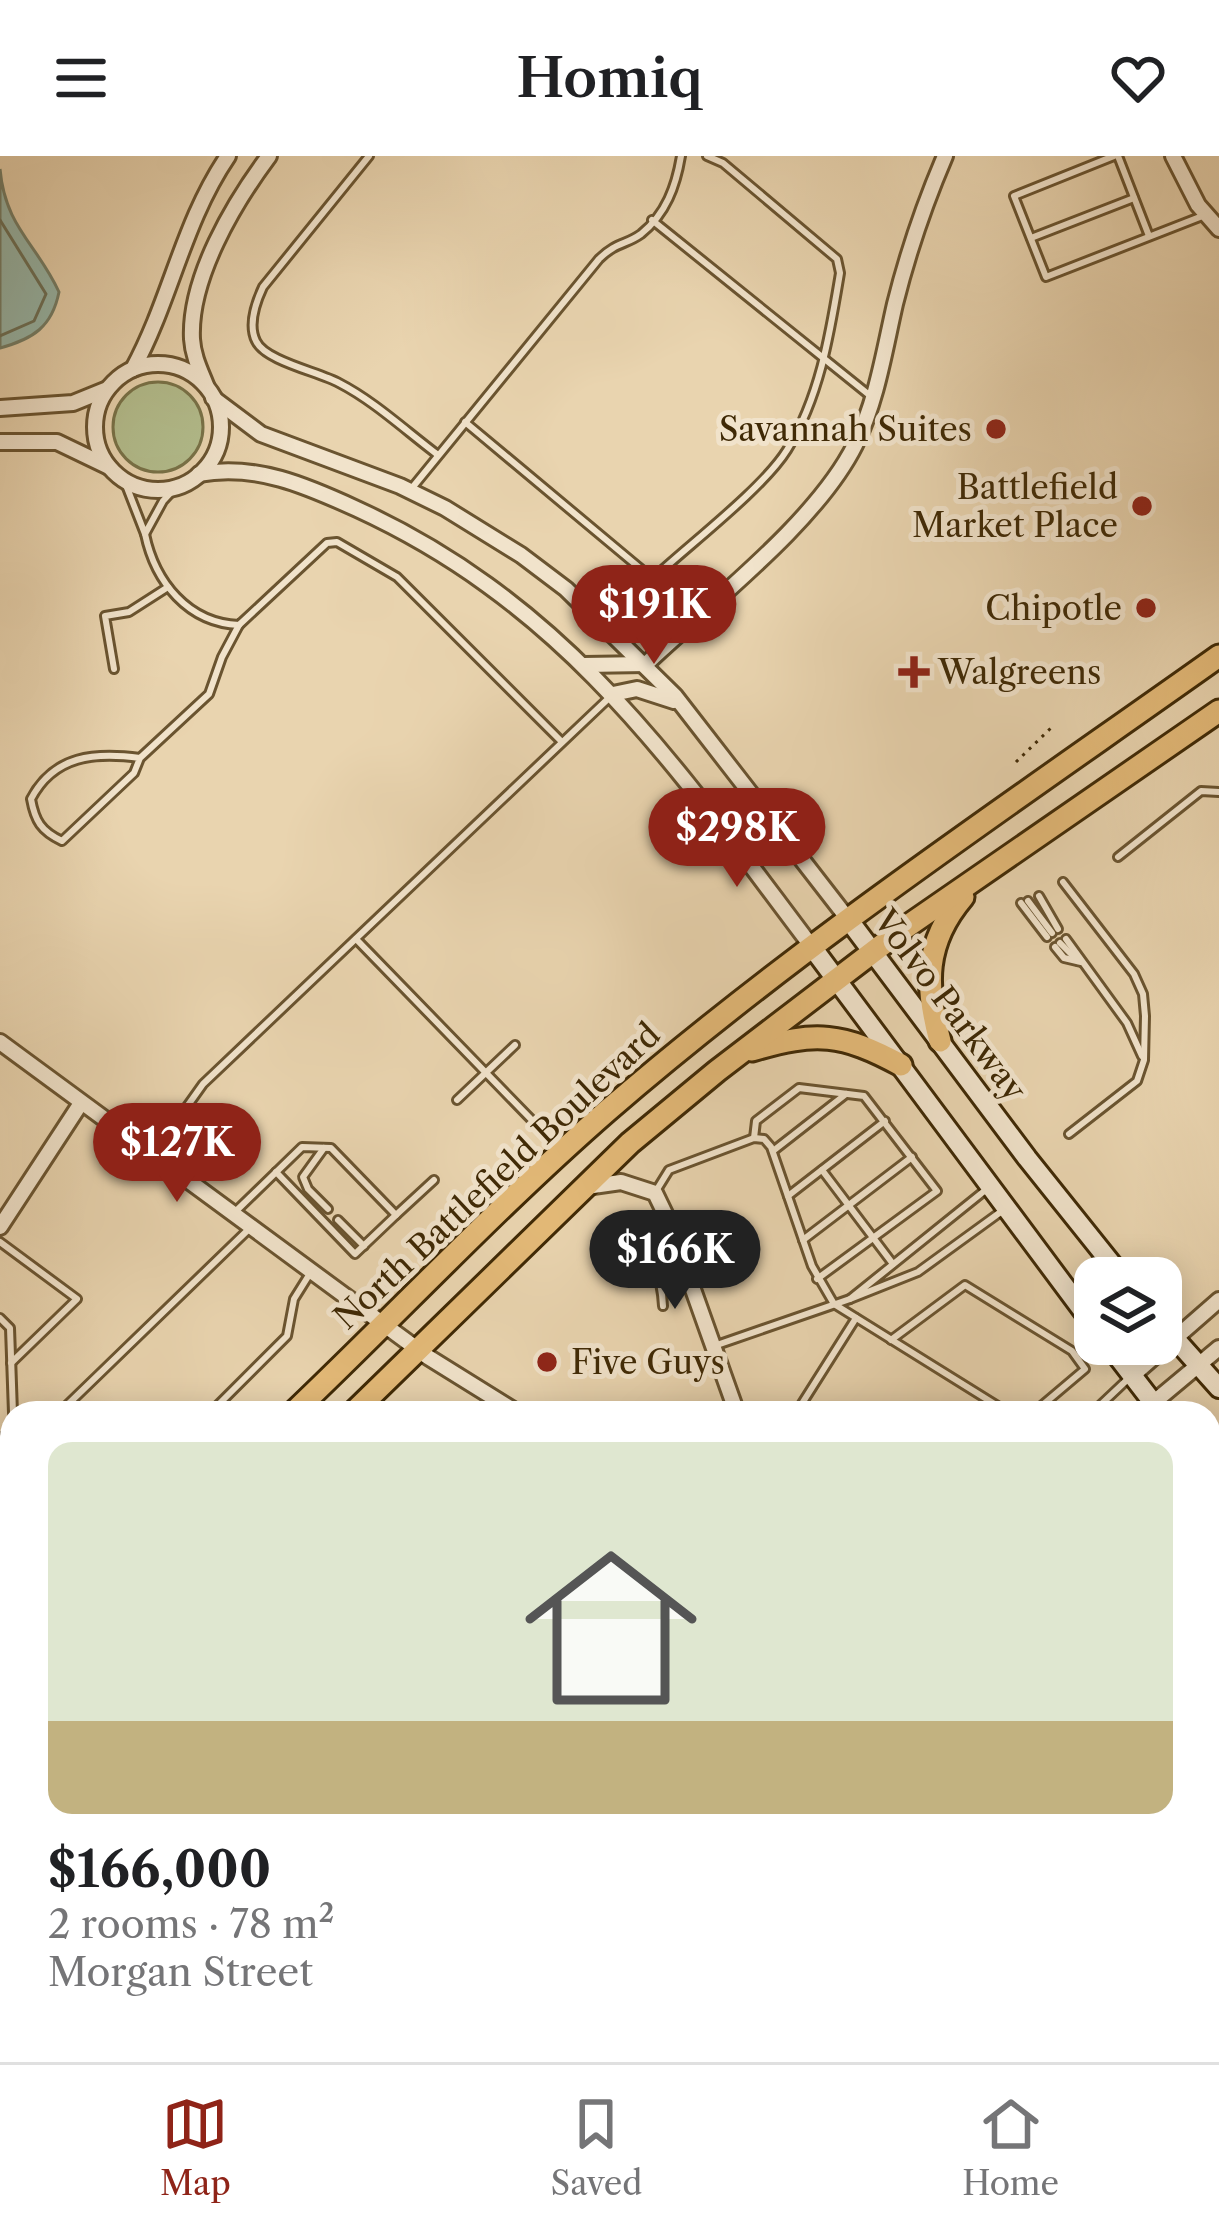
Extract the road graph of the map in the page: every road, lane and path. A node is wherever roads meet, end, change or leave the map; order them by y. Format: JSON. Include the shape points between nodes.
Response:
{"nodes":[{"id":1,"x":228,"y":156,"type":"edge"},
{"id":2,"x":269,"y":156,"type":"edge"},
{"id":3,"x":370,"y":156,"type":"edge"},
{"id":4,"x":681,"y":156,"type":"edge"},
{"id":5,"x":707,"y":156,"type":"edge"},
{"id":6,"x":946,"y":156,"type":"edge"},
{"id":7,"x":1116,"y":156,"type":"edge"},
{"id":8,"x":1174,"y":156,"type":"edge"},
{"id":9,"x":1134,"y":198,"type":"junction"},
{"id":10,"x":1205,"y":214,"type":"junction"},
{"id":11,"x":652,"y":220,"type":"junction"},
{"id":12,"x":1219,"y":229,"type":"edge"},
{"id":13,"x":1150,"y":236,"type":"junction"},
{"id":14,"x":1030,"y":238,"type":"junction"},
{"id":15,"x":825,"y":360,"type":"junction"},
{"id":16,"x":134,"y":368,"type":"junction"},
{"id":17,"x":109,"y":387,"type":"junction"},
{"id":18,"x":210,"y":394,"type":"junction"},
{"id":19,"x":873,"y":398,"type":"junction"},
{"id":20,"x":0,"y":408,"type":"edge"},
{"id":21,"x":465,"y":422,"type":"junction"},
{"id":22,"x":0,"y":442,"type":"edge"},
{"id":23,"x":438,"y":455,"type":"junction"},
{"id":24,"x":111,"y":469,"type":"junction"},
{"id":25,"x":199,"y":474,"type":"junction"},
{"id":26,"x":124,"y":479,"type":"junction"},
{"id":27,"x":176,"y":487,"type":"junction"},
{"id":28,"x":409,"y":490,"type":"junction"},
{"id":29,"x":145,"y":534,"type":"junction"},
{"id":30,"x":168,"y":586,"type":"junction"},
{"id":31,"x":239,"y":626,"type":"junction"},
{"id":32,"x":1219,"y":656,"type":"edge"},
{"id":33,"x":646,"y":664,"type":"junction"},
{"id":34,"x":584,"y":665,"type":"junction"},
{"id":35,"x":114,"y":669,"type":"dead end"},
{"id":36,"x":613,"y":694,"type":"junction"},
{"id":37,"x":684,"y":707,"type":"junction"},
{"id":38,"x":1219,"y":711,"type":"edge"},
{"id":39,"x":1053,"y":726,"type":"dead end"},
{"id":40,"x":562,"y":742,"type":"junction"},
{"id":41,"x":140,"y":758,"type":"junction"},
{"id":42,"x":1016,"y":762,"type":"dead end"},
{"id":43,"x":1219,"y":792,"type":"edge"},
{"id":44,"x":1118,"y":857,"type":"dead end"},
{"id":45,"x":982,"y":875,"type":"junction"},
{"id":46,"x":1063,"y":882,"type":"dead end"},
{"id":47,"x":1039,"y":896,"type":"dead end"},
{"id":48,"x":1025,"y":902,"type":"dead end"},
{"id":49,"x":848,"y":919,"type":"junction"},
{"id":50,"x":356,"y":939,"type":"junction"},
{"id":51,"x":812,"y":947,"type":"junction"},
{"id":52,"x":874,"y":952,"type":"junction"},
{"id":53,"x":1081,"y":962,"type":"junction"},
{"id":54,"x":837,"y":980,"type":"junction"},
{"id":55,"x":940,"y":1041,"type":"junction"},
{"id":56,"x":0,"y":1042,"type":"edge"},
{"id":57,"x":515,"y":1045,"type":"dead end"},
{"id":58,"x":734,"y":1058,"type":"junction"},
{"id":59,"x":1144,"y":1060,"type":"junction"},
{"id":60,"x":901,"y":1065,"type":"junction"},
{"id":61,"x":486,"y":1073,"type":"junction"},
{"id":62,"x":846,"y":1094,"type":"junction"},
{"id":63,"x":457,"y":1100,"type":"dead end"},
{"id":64,"x":81,"y":1102,"type":"junction"},
{"id":65,"x":885,"y":1121,"type":"junction"},
{"id":66,"x":1069,"y":1133,"type":"dead end"},
{"id":67,"x":754,"y":1138,"type":"junction"},
{"id":68,"x":324,"y":1148,"type":"junction"},
{"id":69,"x":772,"y":1152,"type":"junction"},
{"id":70,"x":563,"y":1153,"type":"junction"},
{"id":71,"x":152,"y":1156,"type":"junction"},
{"id":72,"x":912,"y":1157,"type":"junction"},
{"id":73,"x":821,"y":1170,"type":"junction"},
{"id":74,"x":275,"y":1172,"type":"junction"},
{"id":75,"x":434,"y":1180,"type":"dead end"},
{"id":76,"x":991,"y":1186,"type":"junction"},
{"id":77,"x":586,"y":1187,"type":"junction"},
{"id":78,"x":655,"y":1192,"type":"junction"},
{"id":79,"x":788,"y":1196,"type":"junction"},
{"id":80,"x":848,"y":1205,"type":"junction"},
{"id":81,"x":1006,"y":1208,"type":"junction"},
{"id":82,"x":328,"y":1209,"type":"dead end"},
{"id":83,"x":232,"y":1214,"type":"junction"},
{"id":84,"x":396,"y":1215,"type":"junction"},
{"id":85,"x":338,"y":1220,"type":"dead end"},
{"id":86,"x":1,"y":1223,"type":"edge"},
{"id":87,"x":250,"y":1227,"type":"junction"},
{"id":88,"x":613,"y":1232,"type":"dead end"},
{"id":89,"x":873,"y":1238,"type":"junction"},
{"id":90,"x":803,"y":1240,"type":"junction"},
{"id":91,"x":0,"y":1241,"type":"edge"},
{"id":92,"x":364,"y":1246,"type":"junction"},
{"id":93,"x":1107,"y":1257,"type":"edge"},
{"id":94,"x":893,"y":1264,"type":"junction"},
{"id":95,"x":311,"y":1272,"type":"junction"},
{"id":96,"x":818,"y":1279,"type":"junction"},
{"id":97,"x":850,"y":1299,"type":"junction"},
{"id":98,"x":1074,"y":1299,"type":"edge"},
{"id":99,"x":1219,"y":1300,"type":"edge"},
{"id":100,"x":834,"y":1304,"type":"junction"},
{"id":101,"x":663,"y":1306,"type":"dead end"},
{"id":102,"x":0,"y":1318,"type":"edge"},
{"id":103,"x":856,"y":1318,"type":"junction"},
{"id":104,"x":384,"y":1324,"type":"junction"},
{"id":105,"x":1182,"y":1332,"type":"edge"},
{"id":106,"x":891,"y":1340,"type":"junction"},
{"id":107,"x":713,"y":1346,"type":"junction"},
{"id":108,"x":1182,"y":1346,"type":"edge"},
{"id":109,"x":416,"y":1347,"type":"junction"},
{"id":110,"x":1219,"y":1348,"type":"edge"},
{"id":111,"x":11,"y":1363,"type":"junction"},
{"id":112,"x":1124,"y":1365,"type":"edge"},
{"id":113,"x":1144,"y":1365,"type":"edge"},
{"id":114,"x":1199,"y":1366,"type":"junction"},
{"id":115,"x":1132,"y":1376,"type":"junction"},
{"id":116,"x":1219,"y":1388,"type":"edge"},
{"id":117,"x":13,"y":1401,"type":"edge"},
{"id":118,"x":70,"y":1401,"type":"edge"},
{"id":119,"x":222,"y":1401,"type":"edge"},
{"id":120,"x":305,"y":1401,"type":"edge"},
{"id":121,"x":364,"y":1401,"type":"edge"},
{"id":122,"x":499,"y":1401,"type":"edge"},
{"id":123,"x":733,"y":1401,"type":"edge"},
{"id":124,"x":804,"y":1401,"type":"edge"},
{"id":125,"x":990,"y":1401,"type":"edge"},
{"id":126,"x":1047,"y":1401,"type":"edge"},
{"id":127,"x":1105,"y":1401,"type":"edge"},
{"id":128,"x":1146,"y":1401,"type":"edge"},
{"id":129,"x":1160,"y":1401,"type":"edge"}],
"edges":[{"from":1,"to":16,"type":"street","via":[[194,212]]},
{"from":2,"to":18,"type":"street","via":[[226,224],[194,313],[194,355]]},
{"from":3,"to":23,"type":"lane","via":[[263,287],[253,335],[269,354],[341,383]]},
{"from":4,"to":11,"type":"lane","via":[[675,191]]},
{"from":5,"to":15,"type":"lane","via":[[837,259]]},
{"from":6,"to":19,"type":"street","via":[[910,244]]},
{"from":7,"to":9,"type":"lane"},
{"from":7,"to":14,"type":"lane","via":[[1014,196]]},
{"from":8,"to":10,"type":"street"},
{"from":9,"to":13,"type":"lane"},
{"from":9,"to":14,"type":"lane"},
{"from":10,"to":12,"type":"street"},
{"from":10,"to":13,"type":"lane"},
{"from":11,"to":15,"type":"lane"},
{"from":11,"to":21,"type":"lane","via":[[599,259]]},
{"from":13,"to":14,"type":"lane","via":[[1046,278]]},
{"from":15,"to":19,"type":"lane"},
{"from":15,"to":21,"type":"lane","via":[[786,451],[659,573],[647,574]]},
{"from":16,"to":17,"type":"street"},
{"from":16,"to":18,"type":"street","name":"Volvo Parkway","via":[[182,369]]},
{"from":17,"to":20,"type":"street","via":[[73,403]]},
{"from":17,"to":24,"type":"street","via":[[95,428]]},
{"from":18,"to":25,"type":"street","via":[[219,440]]},
{"from":18,"to":28,"type":"street","name":"Volvo Parkway","via":[[262,434]]},
{"from":19,"to":33,"type":"street","via":[[856,444],[812,507]]},
{"from":21,"to":23,"type":"lane"},
{"from":22,"to":24,"type":"street","via":[[57,442]]},
{"from":23,"to":28,"type":"lane"},
{"from":24,"to":26,"type":"street"},
{"from":25,"to":27,"type":"street"},
{"from":25,"to":34,"type":"street","via":[[245,470],[280,478],[388,524],[487,582]]},
{"from":26,"to":27,"type":"street"},
{"from":26,"to":29,"type":"lane"},
{"from":27,"to":29,"type":"lane"},
{"from":28,"to":33,"type":"street","name":"Volvo Parkway","via":[[521,555]]},
{"from":29,"to":30,"type":"lane"},
{"from":30,"to":31,"type":"lane","via":[[202,617]]},
{"from":30,"to":35,"type":"lane","via":[[129,612],[105,616]]},
{"from":31,"to":40,"type":"lane","via":[[337,542],[397,577]]},
{"from":31,"to":41,"type":"lane","via":[[209,694]]},
{"from":32,"to":49,"type":"main road","name":"North Battlefield Boulevard"},
{"from":33,"to":34,"type":"street"},
{"from":33,"to":37,"type":"street","name":"Volvo Parkway"},
{"from":34,"to":36,"type":"street"},
{"from":36,"to":37,"type":"street","via":[[646,690]]},
{"from":36,"to":40,"type":"lane"},
{"from":36,"to":51,"type":"street"},
{"from":37,"to":49,"type":"street","name":"Volvo Parkway"},
{"from":38,"to":45,"type":"main road","name":"North Battlefield Boulevard"},
{"from":39,"to":42,"type":"path"},
{"from":40,"to":50,"type":"lane"},
{"from":41,"to":41,"type":"lane","via":[[88,755],[53,771],[31,800],[34,820],[62,841]]},
{"from":43,"to":44,"type":"lane","via":[[1201,791]]},
{"from":45,"to":52,"type":"main road","name":"North Battlefield Boulevard"},
{"from":45,"to":55,"type":"main road","via":[[948,916],[932,954],[929,1000]]},
{"from":46,"to":59,"type":"lane","via":[[1144,994]]},
{"from":47,"to":48,"type":"lane","via":[[1052,933]]},
{"from":49,"to":51,"type":"main road","name":"North Battlefield Boulevard"},
{"from":49,"to":52,"type":"main road","name":"Volvo Parkway"},
{"from":50,"to":61,"type":"lane"},
{"from":50,"to":71,"type":"lane","via":[[202,1084]]},
{"from":51,"to":54,"type":"main road"},
{"from":51,"to":70,"type":"main road","name":"North Battlefield Boulevard"},
{"from":52,"to":54,"type":"main road","name":"North Battlefield Boulevard"},
{"from":52,"to":55,"type":"main road","name":"Volvo Parkway"},
{"from":53,"to":53,"type":"lane","via":[[1060,943],[1064,958]]},
{"from":53,"to":59,"type":"lane"},
{"from":54,"to":58,"type":"main road","name":"North Battlefield Boulevard"},
{"from":54,"to":60,"type":"main road"},
{"from":55,"to":93,"type":"main road","name":"Volvo Parkway"},
{"from":56,"to":64,"type":"street"},
{"from":57,"to":61,"type":"lane"},
{"from":58,"to":60,"type":"main road","via":[[789,1039],[832,1036]]},
{"from":58,"to":77,"type":"main road","name":"North Battlefield Boulevard"},
{"from":59,"to":66,"type":"lane","via":[[1137,1081]]},
{"from":60,"to":76,"type":"main road"},
{"from":61,"to":63,"type":"lane"},
{"from":61,"to":70,"type":"lane"},
{"from":62,"to":65,"type":"lane","via":[[867,1098]]},
{"from":62,"to":67,"type":"lane","via":[[799,1088],[755,1121]]},
{"from":62,"to":69,"type":"lane"},
{"from":64,"to":71,"type":"street"},
{"from":64,"to":86,"type":"street"},
{"from":65,"to":72,"type":"lane"},
{"from":65,"to":73,"type":"lane"},
{"from":67,"to":69,"type":"lane"},
{"from":67,"to":78,"type":"lane","via":[[669,1169]]},
{"from":68,"to":74,"type":"lane","via":[[302,1147]]},
{"from":68,"to":82,"type":"lane","via":[[303,1177]]},
{"from":68,"to":84,"type":"lane"},
{"from":69,"to":79,"type":"lane"},
{"from":70,"to":104,"type":"main road","name":"North Battlefield Boulevard"},
{"from":71,"to":83,"type":"street"},
{"from":72,"to":80,"type":"lane"},
{"from":72,"to":89,"type":"lane","via":[[937,1193]]},
{"from":73,"to":79,"type":"lane"},
{"from":73,"to":80,"type":"lane"},
{"from":74,"to":83,"type":"lane"},
{"from":74,"to":92,"type":"lane","via":[[356,1254]]},
{"from":75,"to":84,"type":"lane"},
{"from":76,"to":81,"type":"main road"},
{"from":76,"to":94,"type":"lane"},
{"from":77,"to":78,"type":"street","via":[[620,1182]]},
{"from":77,"to":109,"type":"main road","name":"North Battlefield Boulevard"},
{"from":78,"to":107,"type":"street"},
{"from":79,"to":90,"type":"lane"},
{"from":80,"to":89,"type":"lane"},
{"from":80,"to":90,"type":"lane"},
{"from":81,"to":97,"type":"lane","via":[[918,1272]]},
{"from":81,"to":98,"type":"main road"},
{"from":83,"to":87,"type":"street"},
{"from":84,"to":92,"type":"lane"},
{"from":85,"to":92,"type":"lane"},
{"from":87,"to":95,"type":"street"},
{"from":87,"to":118,"type":"lane"},
{"from":88,"to":101,"type":"lane","via":[[653,1260]]},
{"from":89,"to":94,"type":"lane"},
{"from":89,"to":96,"type":"lane"},
{"from":90,"to":96,"type":"lane"},
{"from":91,"to":111,"type":"lane","via":[[76,1299]]},
{"from":94,"to":97,"type":"lane"},
{"from":95,"to":104,"type":"street"},
{"from":95,"to":119,"type":"lane","via":[[294,1299],[287,1336]]},
{"from":96,"to":100,"type":"lane"},
{"from":97,"to":100,"type":"lane"},
{"from":99,"to":105,"type":"street"},
{"from":100,"to":103,"type":"lane"},
{"from":100,"to":107,"type":"lane"},
{"from":102,"to":111,"type":"lane","via":[[10,1328]]},
{"from":103,"to":106,"type":"lane"},
{"from":103,"to":124,"type":"lane"},
{"from":104,"to":109,"type":"street"},
{"from":104,"to":120,"type":"main road","name":"North Battlefield Boulevard"},
{"from":106,"to":125,"type":"lane"},
{"from":106,"to":126,"type":"lane","via":[[965,1285],[1072,1351],[1085,1369]]},
{"from":107,"to":123,"type":"street"},
{"from":108,"to":114,"type":"main road"},
{"from":109,"to":121,"type":"main road","name":"North Battlefield Boulevard"},
{"from":109,"to":122,"type":"street"},
{"from":110,"to":114,"type":"street"},
{"from":111,"to":117,"type":"lane"},
{"from":112,"to":115,"type":"main road"},
{"from":113,"to":115,"type":"street"},
{"from":114,"to":116,"type":"main road"},
{"from":114,"to":129,"type":"street"},
{"from":115,"to":127,"type":"lane"},
{"from":115,"to":128,"type":"main road"}]}
